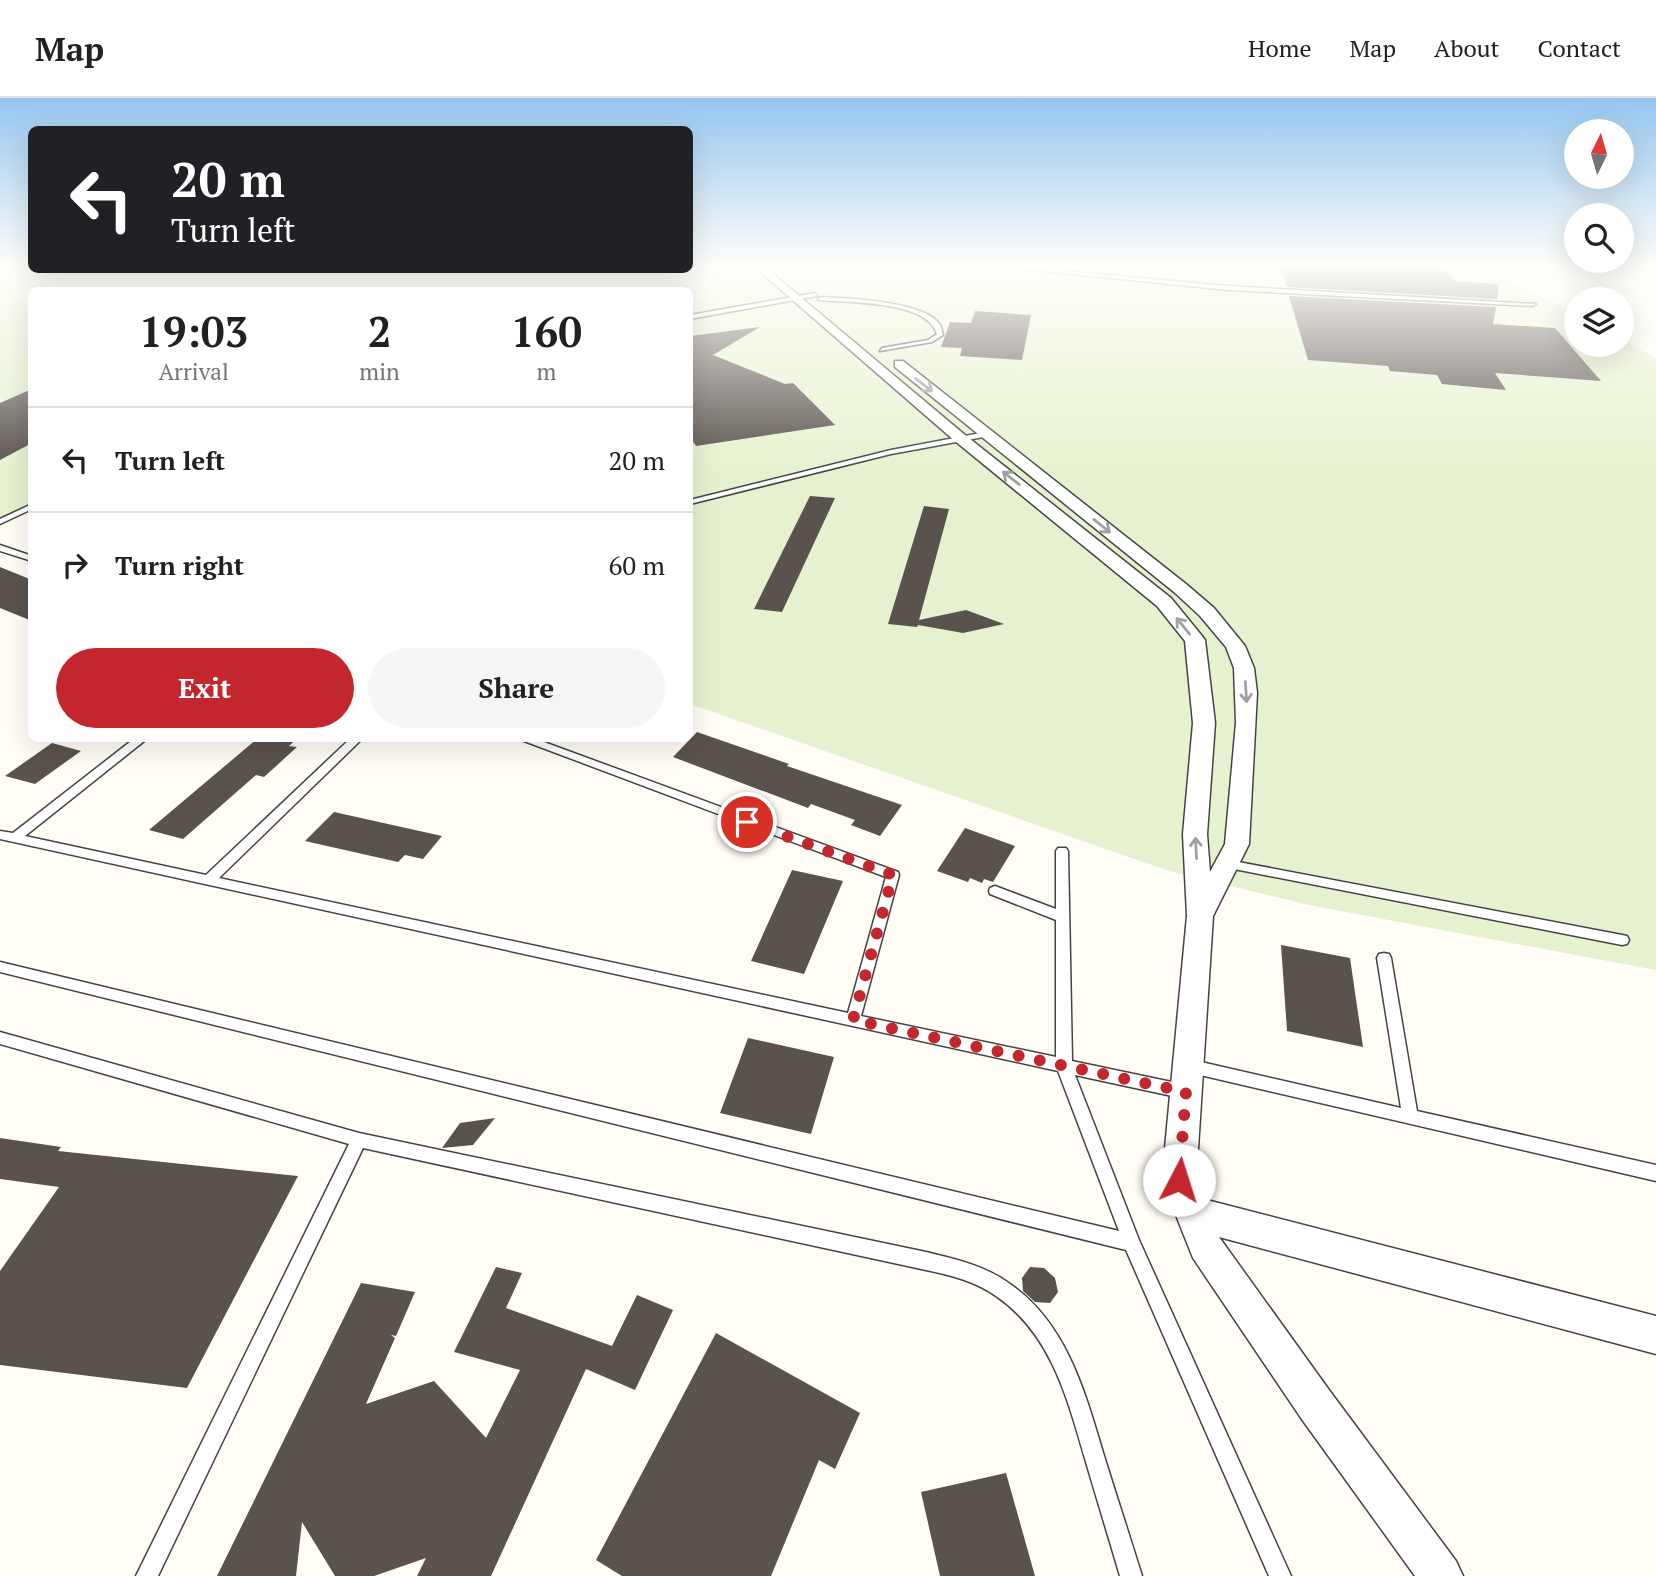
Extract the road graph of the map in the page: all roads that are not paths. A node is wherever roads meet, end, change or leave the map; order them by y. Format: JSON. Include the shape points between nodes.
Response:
{"nodes":[{"id":1,"x":848,"y":333,"type":"edge"},
{"id":2,"x":859,"y":333,"type":"edge"},
{"id":3,"x":940,"y":333,"type":"edge"},
{"id":4,"x":882,"y":350,"type":"junction"},
{"id":5,"x":986,"y":434,"type":"junction"},
{"id":6,"x":960,"y":438,"type":"junction"},
{"id":7,"x":693,"y":501,"type":"edge"},
{"id":8,"x":28,"y":508,"type":"edge"},
{"id":9,"x":0,"y":522,"type":"edge"},
{"id":10,"x":0,"y":548,"type":"edge"},
{"id":11,"x":28,"y":558,"type":"edge"},
{"id":12,"x":138,"y":742,"type":"edge"},
{"id":13,"x":354,"y":742,"type":"edge"},
{"id":14,"x":533,"y":742,"type":"edge"},
{"id":15,"x":7,"y":837,"type":"edge"},
{"id":16,"x":1062,"y":851,"type":"dead end"},
{"id":17,"x":1228,"y":864,"type":"junction"},
{"id":18,"x":208,"y":881,"type":"junction"},
{"id":19,"x":995,"y":891,"type":"dead end"},
{"id":20,"x":1200,"y":916,"type":"junction"},
{"id":21,"x":1063,"y":917,"type":"junction"},
{"id":22,"x":1622,"y":940,"type":"dead end"},
{"id":23,"x":1384,"y":958,"type":"dead end"},
{"id":24,"x":0,"y":967,"type":"edge"},
{"id":25,"x":853,"y":1020,"type":"junction"},
{"id":26,"x":0,"y":1038,"type":"edge"},
{"id":27,"x":1065,"y":1066,"type":"junction"},
{"id":28,"x":1187,"y":1079,"type":"junction"},
{"id":29,"x":1410,"y":1117,"type":"junction"},
{"id":30,"x":359,"y":1140,"type":"junction"},
{"id":31,"x":1656,"y":1173,"type":"edge"},
{"id":32,"x":1193,"y":1213,"type":"junction"},
{"id":33,"x":1132,"y":1243,"type":"junction"},
{"id":34,"x":1656,"y":1335,"type":"edge"},
{"id":35,"x":147,"y":1576,"type":"edge"},
{"id":36,"x":1131,"y":1576,"type":"edge"},
{"id":37,"x":1280,"y":1576,"type":"edge"},
{"id":38,"x":1441,"y":1576,"type":"edge"}],
"edges":[{"from":1,"to":6,"type":"street"},
{"from":2,"to":4,"type":"street"},
{"from":3,"to":4,"type":"lane","via":[[930,341]]},
{"from":4,"to":5,"type":"street","one_way":true},
{"from":5,"to":6,"type":"lane"},
{"from":5,"to":17,"type":"street","one_way":true,"via":[[1180,588],[1235,646],[1244,668],[1247,723],[1237,844]]},
{"from":6,"to":7,"type":"lane"},
{"from":20,"to":6,"type":"street","one_way":true,"via":[[1195,834],[1204,723],[1195,640],[1164,603]]},
{"from":8,"to":9,"type":"lane"},
{"from":10,"to":11,"type":"lane"},
{"from":12,"to":15,"type":"lane"},
{"from":13,"to":18,"type":"lane"},
{"from":14,"to":25,"type":"lane","via":[[893,875]]},
{"from":15,"to":18,"type":"lane"},
{"from":16,"to":21,"type":"lane"},
{"from":17,"to":20,"type":"street"},
{"from":17,"to":22,"type":"lane"},
{"from":18,"to":25,"type":"lane"},
{"from":19,"to":21,"type":"lane"},
{"from":20,"to":28,"type":"street"},
{"from":21,"to":27,"type":"lane"},
{"from":23,"to":29,"type":"lane"},
{"from":24,"to":33,"type":"lane"},
{"from":25,"to":27,"type":"lane"},
{"from":26,"to":30,"type":"lane"},
{"from":27,"to":28,"type":"lane"},
{"from":27,"to":33,"type":"lane"},
{"from":28,"to":29,"type":"lane"},
{"from":28,"to":32,"type":"street","via":[[1179,1180]]},
{"from":29,"to":31,"type":"lane"},
{"from":30,"to":35,"type":"lane"},
{"from":30,"to":36,"type":"lane","via":[[899,1255],[963,1270],[1002,1288],[1026,1307],[1050,1339],[1073,1384]]},
{"from":32,"to":34,"type":"street"},
{"from":32,"to":38,"type":"street","via":[[1205,1246]]},
{"from":33,"to":37,"type":"lane"}]}
